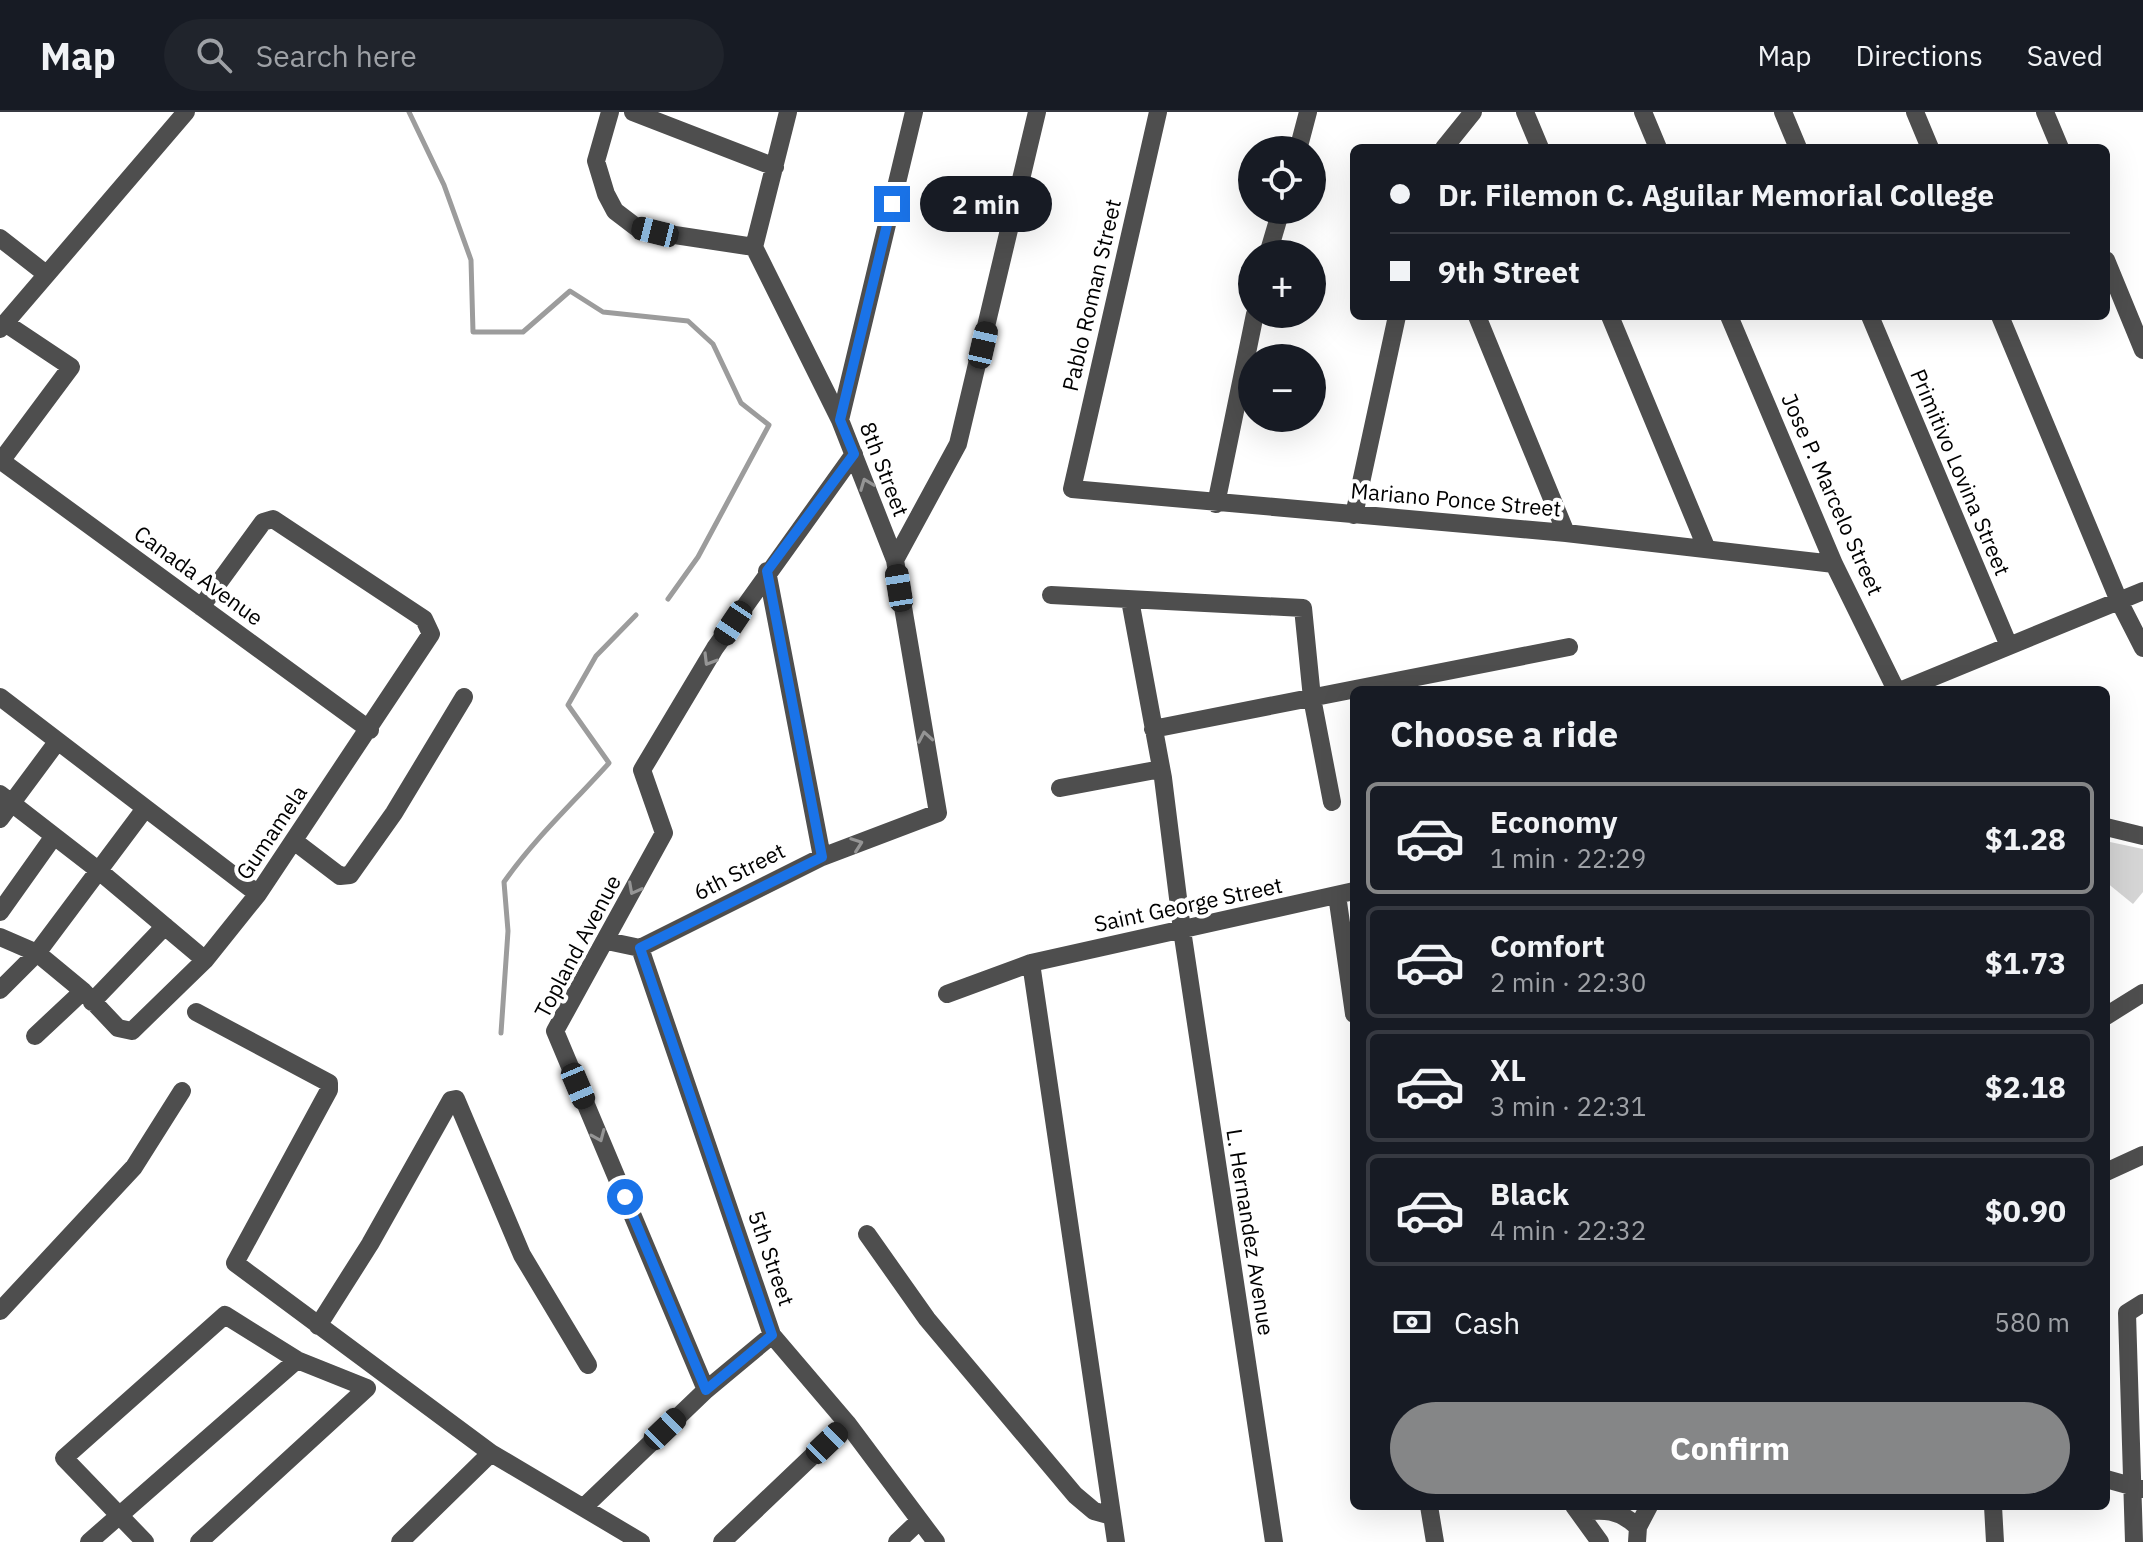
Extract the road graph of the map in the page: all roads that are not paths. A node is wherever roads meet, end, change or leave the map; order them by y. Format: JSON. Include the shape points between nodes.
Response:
{"nodes":[{"id":1,"x":186,"y":112,"type":"edge"},
{"id":2,"x":610,"y":112,"type":"edge"},
{"id":3,"x":633,"y":112,"type":"edge"},
{"id":4,"x":788,"y":112,"type":"edge"},
{"id":5,"x":914,"y":112,"type":"edge"},
{"id":6,"x":1037,"y":112,"type":"edge"},
{"id":7,"x":1158,"y":112,"type":"edge"},
{"id":8,"x":1308,"y":112,"type":"edge"},
{"id":9,"x":1473,"y":112,"type":"edge"},
{"id":10,"x":1525,"y":112,"type":"edge"},
{"id":11,"x":1643,"y":112,"type":"edge"},
{"id":12,"x":1783,"y":112,"type":"edge"},
{"id":13,"x":1915,"y":112,"type":"edge"},
{"id":14,"x":2045,"y":112,"type":"edge"},
{"id":15,"x":1302,"y":136,"type":"edge"},
{"id":16,"x":1447,"y":144,"type":"edge"},
{"id":17,"x":1538,"y":144,"type":"edge"},
{"id":18,"x":1656,"y":144,"type":"edge"},
{"id":19,"x":1796,"y":144,"type":"edge"},
{"id":20,"x":1928,"y":144,"type":"edge"},
{"id":21,"x":2058,"y":144,"type":"edge"},
{"id":22,"x":775,"y":167,"type":"junction"},
{"id":23,"x":0,"y":238,"type":"edge"},
{"id":24,"x":754,"y":247,"type":"junction"},
{"id":25,"x":2110,"y":270,"type":"edge"},
{"id":26,"x":46,"y":274,"type":"junction"},
{"id":27,"x":1396,"y":320,"type":"edge"},
{"id":28,"x":1479,"y":320,"type":"edge"},
{"id":29,"x":1612,"y":320,"type":"edge"},
{"id":30,"x":1731,"y":320,"type":"edge"},
{"id":31,"x":1872,"y":320,"type":"edge"},
{"id":32,"x":2002,"y":320,"type":"edge"},
{"id":33,"x":3,"y":326,"type":"edge"},
{"id":34,"x":1252,"y":328,"type":"edge"},
{"id":35,"x":2143,"y":350,"type":"edge"},
{"id":36,"x":840,"y":420,"type":"junction"},
{"id":37,"x":854,"y":454,"type":"junction"},
{"id":38,"x":0,"y":460,"type":"edge"},
{"id":39,"x":1072,"y":489,"type":"joint"},
{"id":40,"x":1216,"y":504,"type":"junction"},
{"id":41,"x":1354,"y":515,"type":"junction"},
{"id":42,"x":1566,"y":533,"type":"junction"},
{"id":43,"x":1706,"y":547,"type":"junction"},
{"id":44,"x":895,"y":560,"type":"junction"},
{"id":45,"x":1834,"y":564,"type":"junction"},
{"id":46,"x":767,"y":571,"type":"junction"},
{"id":47,"x":2143,"y":591,"type":"edge"},
{"id":48,"x":1051,"y":595,"type":"dead end"},
{"id":49,"x":1130,"y":600,"type":"junction"},
{"id":50,"x":2119,"y":601,"type":"junction"},
{"id":51,"x":201,"y":607,"type":"junction"},
{"id":52,"x":2009,"y":646,"type":"junction"},
{"id":53,"x":1569,"y":647,"type":"dead end"},
{"id":54,"x":2143,"y":648,"type":"edge"},
{"id":55,"x":1372,"y":686,"type":"edge"},
{"id":56,"x":1897,"y":686,"type":"edge"},
{"id":57,"x":1909,"y":686,"type":"edge"},
{"id":58,"x":1350,"y":690,"type":"edge"},
{"id":59,"x":0,"y":697,"type":"edge"},
{"id":60,"x":464,"y":697,"type":"dead end"},
{"id":61,"x":1312,"y":698,"type":"junction"},
{"id":62,"x":1153,"y":729,"type":"junction"},
{"id":63,"x":370,"y":730,"type":"junction"},
{"id":64,"x":57,"y":742,"type":"junction"},
{"id":65,"x":1161,"y":769,"type":"junction"},
{"id":66,"x":1060,"y":788,"type":"dead end"},
{"id":67,"x":6,"y":799,"type":"edge"},
{"id":68,"x":1332,"y":802,"type":"dead end"},
{"id":69,"x":144,"y":810,"type":"junction"},
{"id":70,"x":938,"y":813,"type":"joint"},
{"id":71,"x":0,"y":819,"type":"edge"},
{"id":72,"x":2110,"y":828,"type":"edge"},
{"id":73,"x":54,"y":836,"type":"junction"},
{"id":74,"x":2143,"y":836,"type":"edge"},
{"id":75,"x":294,"y":841,"type":"junction"},
{"id":76,"x":822,"y":857,"type":"junction"},
{"id":77,"x":98,"y":870,"type":"junction"},
{"id":78,"x":1345,"y":893,"type":"edge"},
{"id":79,"x":258,"y":894,"type":"junction"},
{"id":80,"x":0,"y":912,"type":"edge"},
{"id":81,"x":165,"y":926,"type":"junction"},
{"id":82,"x":1182,"y":930,"type":"junction"},
{"id":83,"x":0,"y":937,"type":"edge"},
{"id":84,"x":607,"y":941,"type":"junction"},
{"id":85,"x":640,"y":948,"type":"junction"},
{"id":86,"x":37,"y":953,"type":"junction"},
{"id":87,"x":205,"y":960,"type":"junction"},
{"id":88,"x":1350,"y":960,"type":"edge"},
{"id":89,"x":1031,"y":963,"type":"junction"},
{"id":90,"x":0,"y":990,"type":"edge"},
{"id":91,"x":2143,"y":993,"type":"edge"},
{"id":92,"x":947,"y":994,"type":"dead end"},
{"id":93,"x":87,"y":996,"type":"junction"},
{"id":94,"x":196,"y":1012,"type":"dead end"},
{"id":95,"x":2110,"y":1014,"type":"edge"},
{"id":96,"x":35,"y":1036,"type":"dead end"},
{"id":97,"x":182,"y":1091,"type":"dead end"},
{"id":98,"x":2143,"y":1155,"type":"edge"},
{"id":99,"x":2110,"y":1170,"type":"edge"},
{"id":100,"x":867,"y":1234,"type":"dead end"},
{"id":101,"x":2143,"y":1303,"type":"edge"},
{"id":102,"x":0,"y":1311,"type":"edge"},
{"id":103,"x":318,"y":1326,"type":"junction"},
{"id":104,"x":772,"y":1335,"type":"junction"},
{"id":105,"x":2136,"y":1346,"type":"edge"},
{"id":106,"x":297,"y":1360,"type":"junction"},
{"id":107,"x":588,"y":1365,"type":"dead end"},
{"id":108,"x":706,"y":1390,"type":"junction"},
{"id":109,"x":847,"y":1423,"type":"junction"},
{"id":110,"x":491,"y":1453,"type":"junction"},
{"id":111,"x":2110,"y":1480,"type":"edge"},
{"id":112,"x":2137,"y":1488,"type":"edge"},
{"id":113,"x":585,"y":1506,"type":"junction"},
{"id":114,"x":1430,"y":1510,"type":"edge"},
{"id":115,"x":1577,"y":1510,"type":"edge"},
{"id":116,"x":1610,"y":1510,"type":"edge"},
{"id":117,"x":1647,"y":1510,"type":"edge"},
{"id":118,"x":1993,"y":1510,"type":"edge"},
{"id":119,"x":119,"y":1513,"type":"junction"},
{"id":120,"x":1112,"y":1516,"type":"junction"},
{"id":121,"x":918,"y":1522,"type":"junction"},
{"id":122,"x":1637,"y":1534,"type":"edge"},
{"id":123,"x":89,"y":1542,"type":"edge"},
{"id":124,"x":145,"y":1542,"type":"edge"},
{"id":125,"x":199,"y":1542,"type":"edge"},
{"id":126,"x":400,"y":1542,"type":"edge"},
{"id":127,"x":641,"y":1542,"type":"edge"},
{"id":128,"x":722,"y":1542,"type":"edge"},
{"id":129,"x":897,"y":1542,"type":"edge"},
{"id":130,"x":936,"y":1542,"type":"edge"},
{"id":131,"x":1116,"y":1542,"type":"edge"},
{"id":132,"x":1274,"y":1542,"type":"edge"},
{"id":133,"x":1435,"y":1542,"type":"edge"},
{"id":134,"x":1600,"y":1542,"type":"edge"},
{"id":135,"x":1995,"y":1542,"type":"edge"},
{"id":136,"x":2134,"y":1542,"type":"edge"}],
"edges":[{"from":1,"to":26,"type":"street"},
{"from":2,"to":24,"type":"street","via":[[596,161],[615,211],[646,230]]},
{"from":3,"to":22,"type":"street"},
{"from":4,"to":22,"type":"street"},
{"from":5,"to":36,"type":"street"},
{"from":6,"to":44,"type":"street","via":[[958,444]]},
{"from":7,"to":39,"type":"street","name":"Pablo Roman Street"},
{"from":8,"to":15,"type":"street"},
{"from":9,"to":16,"type":"street"},
{"from":10,"to":17,"type":"street"},
{"from":11,"to":18,"type":"street"},
{"from":12,"to":19,"type":"street"},
{"from":13,"to":20,"type":"street"},
{"from":14,"to":21,"type":"street"},
{"from":22,"to":24,"type":"street"},
{"from":23,"to":26,"type":"street"},
{"from":24,"to":36,"type":"street","name":"8th Street"},
{"from":25,"to":35,"type":"street"},
{"from":26,"to":33,"type":"street"},
{"from":27,"to":41,"type":"street"},
{"from":28,"to":42,"type":"street"},
{"from":29,"to":43,"type":"street"},
{"from":30,"to":45,"type":"street","name":"Jose P. Marcelo Street"},
{"from":31,"to":52,"type":"street","name":"Primitivo Lovina Street"},
{"from":32,"to":50,"type":"street"},
{"from":33,"to":38,"type":"street","via":[[71,367]]},
{"from":34,"to":40,"type":"street"},
{"from":36,"to":37,"type":"street","name":"8th Street"},
{"from":44,"to":37,"type":"street","name":"8th Street","one_way":true},
{"from":37,"to":46,"type":"street","name":"Topland Avenue"},
{"from":38,"to":51,"type":"street","name":"Canada Avenue"},
{"from":39,"to":40,"type":"street","name":"Mariano Ponce Street"},
{"from":40,"to":41,"type":"street","name":"Mariano Ponce Street"},
{"from":41,"to":42,"type":"street","name":"Mariano Ponce Street"},
{"from":42,"to":43,"type":"street","name":"Mariano Ponce Street"},
{"from":43,"to":45,"type":"street","name":"Mariano Ponce Street"},
{"from":70,"to":44,"type":"street","name":"8th Street","one_way":true},
{"from":45,"to":56,"type":"street","name":"Jose P. Marcelo Street"},
{"from":46,"to":76,"type":"street"},
{"from":46,"to":84,"type":"street","name":"Topland Avenue","one_way":true,"via":[[642,770],[664,833]]},
{"from":47,"to":50,"type":"street"},
{"from":48,"to":49,"type":"street"},
{"from":49,"to":61,"type":"street","via":[[1303,608]]},
{"from":49,"to":62,"type":"street","name":"L. Hernandez Avenue"},
{"from":50,"to":52,"type":"street"},
{"from":50,"to":54,"type":"street"},
{"from":51,"to":63,"type":"street","name":"Canada Avenue"},
{"from":51,"to":63,"type":"street","name":"Gumamela","via":[[263,522],[273,519],[424,619],[429,640]]},
{"from":52,"to":57,"type":"street"},
{"from":53,"to":55,"type":"street"},
{"from":58,"to":61,"type":"street"},
{"from":59,"to":64,"type":"street"},
{"from":60,"to":75,"type":"street","via":[[350,875],[340,876]]},
{"from":61,"to":62,"type":"street"},
{"from":61,"to":68,"type":"street"},
{"from":62,"to":65,"type":"street","name":"L. Hernandez Avenue"},
{"from":63,"to":75,"type":"street","name":"Gumamela"},
{"from":64,"to":67,"type":"street"},
{"from":64,"to":69,"type":"street"},
{"from":65,"to":66,"type":"street"},
{"from":65,"to":82,"type":"street","name":"L. Hernandez Avenue"},
{"from":67,"to":71,"type":"street"},
{"from":67,"to":73,"type":"street"},
{"from":69,"to":77,"type":"street"},
{"from":69,"to":79,"type":"street"},
{"from":76,"to":70,"type":"street","name":"6th Street","one_way":true},
{"from":72,"to":74,"type":"street"},
{"from":73,"to":77,"type":"street"},
{"from":73,"to":80,"type":"street"},
{"from":75,"to":79,"type":"street","name":"Gumamela"},
{"from":76,"to":85,"type":"street","name":"6th Street"},
{"from":77,"to":81,"type":"street"},
{"from":77,"to":86,"type":"street"},
{"from":78,"to":82,"type":"street","name":"Saint George Street"},
{"from":78,"to":88,"type":"street"},
{"from":79,"to":87,"type":"street","name":"Gumamela"},
{"from":81,"to":87,"type":"street"},
{"from":81,"to":93,"type":"street"},
{"from":82,"to":89,"type":"street","name":"Saint George Street"},
{"from":82,"to":132,"type":"street","name":"L. Hernandez Avenue"},
{"from":83,"to":86,"type":"street"},
{"from":84,"to":85,"type":"street"},
{"from":84,"to":108,"type":"street","name":"Topland Avenue","one_way":true,"via":[[555,1031]]},
{"from":85,"to":104,"type":"street","name":"5th Street"},
{"from":86,"to":90,"type":"street"},
{"from":86,"to":93,"type":"street"},
{"from":87,"to":93,"type":"street","name":"Gumamela","via":[[129,1032],[118,1028]]},
{"from":89,"to":92,"type":"street","name":"Saint George Street"},
{"from":89,"to":120,"type":"street"},
{"from":91,"to":95,"type":"street"},
{"from":93,"to":96,"type":"street"},
{"from":94,"to":103,"type":"street","via":[[329,1083],[235,1263]]},
{"from":97,"to":102,"type":"street","via":[[134,1167]]},
{"from":98,"to":99,"type":"street"},
{"from":100,"to":120,"type":"street","via":[[927,1319],[1075,1495],[1094,1511]]},
{"from":101,"to":105,"type":"street","via":[[2127,1313]]},
{"from":103,"to":107,"type":"street","via":[[456,1099],[522,1255]]},
{"from":103,"to":110,"type":"street"},
{"from":104,"to":108,"type":"street"},
{"from":104,"to":109,"type":"street","name":"5th Street"},
{"from":105,"to":112,"type":"street"},
{"from":106,"to":119,"type":"street"},
{"from":106,"to":119,"type":"street","via":[[225,1315],[64,1458]]},
{"from":106,"to":125,"type":"street","via":[[367,1388]]},
{"from":108,"to":113,"type":"street"},
{"from":109,"to":121,"type":"street","name":"5th Street"},
{"from":109,"to":128,"type":"street"},
{"from":110,"to":113,"type":"street"},
{"from":110,"to":126,"type":"street"},
{"from":111,"to":112,"type":"street"},
{"from":112,"to":136,"type":"street"},
{"from":113,"to":127,"type":"street"},
{"from":114,"to":133,"type":"street"},
{"from":115,"to":134,"type":"street"},
{"from":116,"to":122,"type":"street","via":[[1625,1516]]},
{"from":117,"to":122,"type":"street"},
{"from":118,"to":135,"type":"street"},
{"from":119,"to":123,"type":"street"},
{"from":119,"to":124,"type":"street"},
{"from":120,"to":131,"type":"street"},
{"from":121,"to":129,"type":"street"},
{"from":121,"to":130,"type":"street","name":"5th Street"}]}
